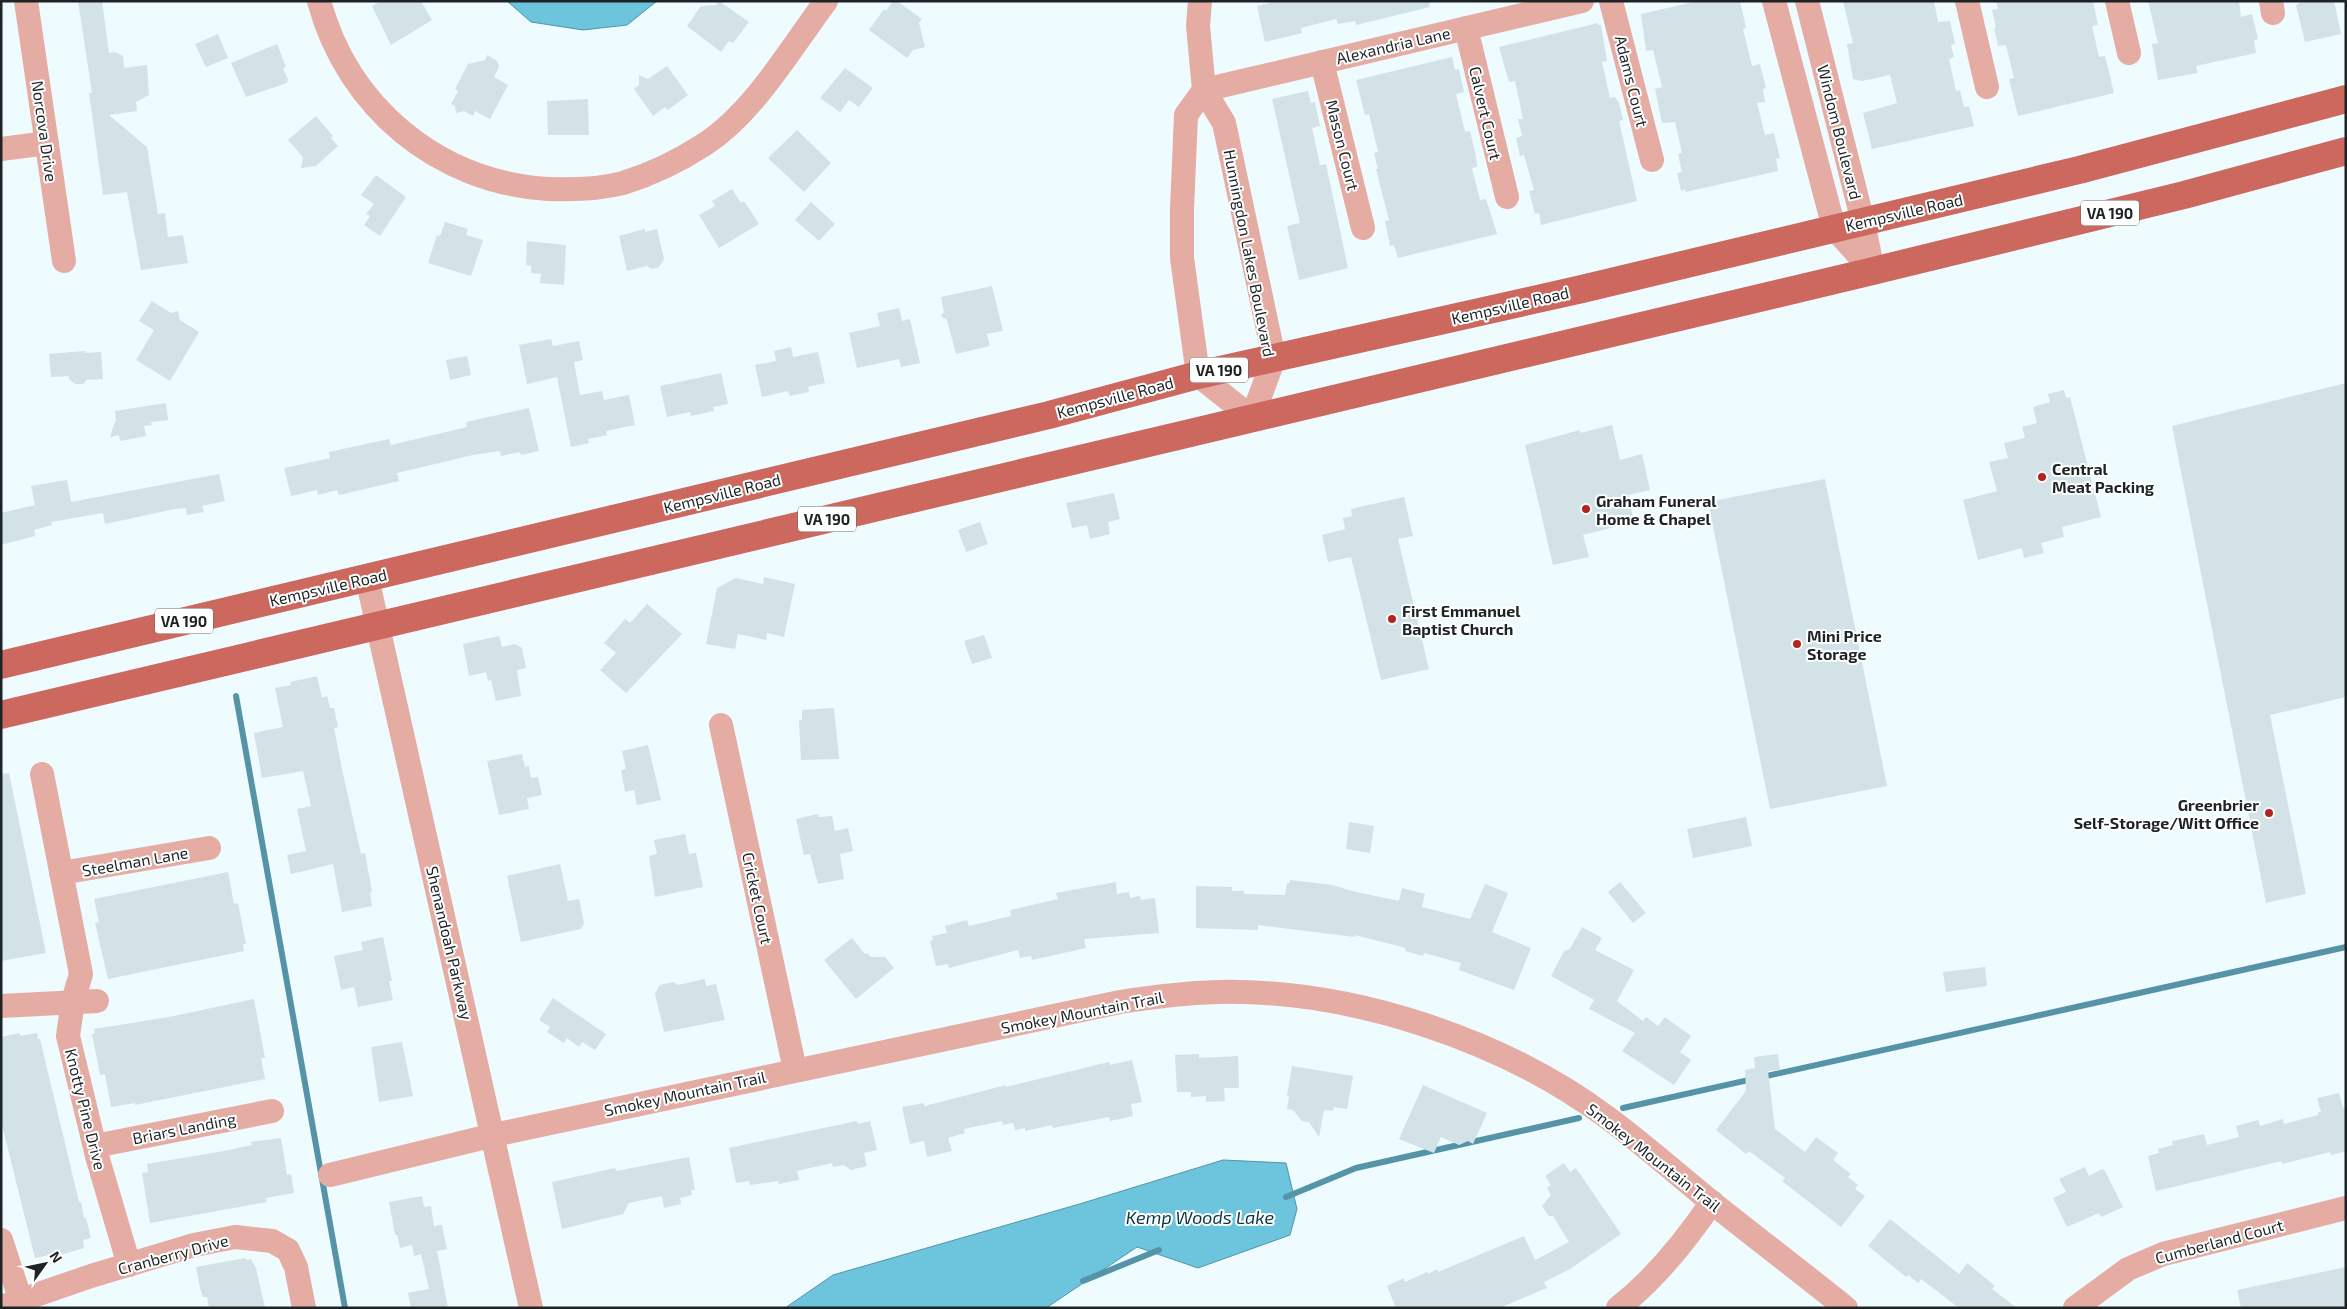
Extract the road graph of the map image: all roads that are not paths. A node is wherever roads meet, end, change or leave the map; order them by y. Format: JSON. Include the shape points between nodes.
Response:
{"nodes":[{"id":1,"x":26,"y":1,"type":"edge"},
{"id":2,"x":319,"y":1,"type":"edge"},
{"id":3,"x":826,"y":1,"type":"edge"},
{"id":4,"x":1200,"y":1,"type":"edge"},
{"id":5,"x":1582,"y":1,"type":"edge"},
{"id":6,"x":1611,"y":1,"type":"edge"},
{"id":7,"x":1774,"y":1,"type":"edge"},
{"id":8,"x":1807,"y":1,"type":"edge"},
{"id":9,"x":1967,"y":1,"type":"edge"},
{"id":10,"x":2117,"y":1,"type":"edge"},
{"id":11,"x":1466,"y":28,"type":"junction"},
{"id":12,"x":2129,"y":53,"type":"dead end"},
{"id":13,"x":1322,"y":62,"type":"junction"},
{"id":14,"x":1987,"y":87,"type":"dead end"},
{"id":15,"x":1204,"y":90,"type":"junction"},
{"id":16,"x":2346,"y":99,"type":"edge"},
{"id":17,"x":47,"y":143,"type":"junction"},
{"id":18,"x":1,"y":149,"type":"edge"},
{"id":19,"x":2346,"y":151,"type":"edge"},
{"id":20,"x":1652,"y":160,"type":"dead end"},
{"id":21,"x":1506,"y":197,"type":"dead end"},
{"id":22,"x":1863,"y":222,"type":"junction"},
{"id":23,"x":1364,"y":228,"type":"dead end"},
{"id":24,"x":1834,"y":228,"type":"junction"},
{"id":25,"x":64,"y":261,"type":"dead end"},
{"id":26,"x":1873,"y":271,"type":"junction"},
{"id":27,"x":1274,"y":358,"type":"junction"},
{"id":28,"x":1198,"y":375,"type":"junction"},
{"id":29,"x":1252,"y":418,"type":"junction"},
{"id":30,"x":367,"y":578,"type":"junction"},
{"id":31,"x":378,"y":626,"type":"junction"},
{"id":32,"x":1,"y":665,"type":"edge"},
{"id":33,"x":1,"y":715,"type":"edge"},
{"id":34,"x":721,"y":725,"type":"dead end"},
{"id":35,"x":42,"y":774,"type":"dead end"},
{"id":36,"x":209,"y":848,"type":"dead end"},
{"id":37,"x":61,"y":874,"type":"junction"},
{"id":38,"x":73,"y":1001,"type":"junction"},
{"id":39,"x":97,"y":1001,"type":"dead end"},
{"id":40,"x":1,"y":1006,"type":"edge"},
{"id":41,"x":795,"y":1070,"type":"junction"},
{"id":42,"x":272,"y":1111,"type":"dead end"},
{"id":43,"x":494,"y":1135,"type":"junction"},
{"id":44,"x":95,"y":1146,"type":"junction"},
{"id":45,"x":330,"y":1175,"type":"dead end"},
{"id":46,"x":1712,"y":1202,"type":"junction"},
{"id":47,"x":2346,"y":1208,"type":"edge"},
{"id":48,"x":1,"y":1240,"type":"edge"},
{"id":49,"x":129,"y":1265,"type":"junction"},
{"id":50,"x":11,"y":1304,"type":"edge"},
{"id":51,"x":304,"y":1308,"type":"edge"},
{"id":52,"x":531,"y":1308,"type":"edge"},
{"id":53,"x":1618,"y":1308,"type":"edge"},
{"id":54,"x":1846,"y":1308,"type":"edge"},
{"id":55,"x":2075,"y":1308,"type":"edge"}],
"edges":[{"from":1,"to":17,"type":"street","name":"Norcova Drive"},
{"from":2,"to":3,"type":"street","via":[[335,48],[359,87],[374,106],[414,141],[458,168],[483,178],[509,185],[558,190],[621,183],[666,167],[706,144],[734,121],[761,89]]},
{"from":4,"to":15,"type":"street","name":"Hunningdon Lakes Boulevard","via":[[1198,26]]},
{"from":5,"to":11,"type":"street","name":"Alexandria Lane"},
{"from":6,"to":20,"type":"street","name":"Adams Court"},
{"from":7,"to":24,"type":"street","name":"Windom Boulevard"},
{"from":8,"to":22,"type":"street","name":"Windom Boulevard"},
{"from":9,"to":14,"type":"street"},
{"from":10,"to":12,"type":"street"},
{"from":11,"to":13,"type":"street","name":"Alexandria Lane"},
{"from":11,"to":21,"type":"street","name":"Calvert Court"},
{"from":13,"to":15,"type":"street","name":"Alexandria Lane"},
{"from":13,"to":23,"type":"street","name":"Mason Court"},
{"from":15,"to":27,"type":"street","name":"Hunningdon Lakes Boulevard","via":[[1224,123]]},
{"from":15,"to":28,"type":"street","via":[[1186,116],[1182,209],[1182,258]]},
{"from":16,"to":22,"type":"main road","name":"Kempsville Road","number":"VA 190","via":[[2156,152]]},
{"from":17,"to":18,"type":"street"},
{"from":17,"to":25,"type":"street","name":"Norcova Drive"},
{"from":19,"to":26,"type":"main road","number":"VA 190","via":[[2184,195]]},
{"from":22,"to":24,"type":"main road","name":"Kempsville Road","number":"VA 190"},
{"from":22,"to":26,"type":"street","name":"Windom Boulevard"},
{"from":24,"to":26,"type":"street","name":"Windom Boulevard"},
{"from":24,"to":27,"type":"main road","name":"Kempsville Road","number":"VA 190"},
{"from":26,"to":29,"type":"main road","number":"VA 190"},
{"from":27,"to":28,"type":"main road","name":"Kempsville Road","number":"VA 190"},
{"from":27,"to":29,"type":"street","name":"Hunningdon Lakes Boulevard"},
{"from":28,"to":29,"type":"street"},
{"from":28,"to":30,"type":"main road","name":"Kempsville Road","number":"VA 190","via":[[1050,415]]},
{"from":29,"to":31,"type":"main road","number":"VA 190"},
{"from":30,"to":31,"type":"street","name":"Shenandoah Parkway"},
{"from":30,"to":32,"type":"main road","name":"Kempsville Road","number":"VA 190"},
{"from":31,"to":33,"type":"main road","number":"VA 190"},
{"from":31,"to":43,"type":"street","name":"Shenandoah Parkway"},
{"from":34,"to":41,"type":"street","name":"Cricket Court"},
{"from":35,"to":37,"type":"street","name":"Knotty Pine Drive"},
{"from":36,"to":37,"type":"street","name":"Steelman Lane"},
{"from":37,"to":38,"type":"street","name":"Knotty Pine Drive","via":[[81,974]]},
{"from":38,"to":39,"type":"street"},
{"from":38,"to":40,"type":"street"},
{"from":38,"to":44,"type":"street","name":"Knotty Pine Drive","via":[[68,1036]]},
{"from":41,"to":43,"type":"street","name":"Smokey Mountain Trail"},
{"from":41,"to":46,"type":"street","name":"Smokey Mountain Trail","via":[[1120,1002],[1163,996],[1219,992],[1340,1002],[1448,1032],[1519,1064],[1607,1117]]},
{"from":42,"to":44,"type":"street","name":"Briars Landing"},
{"from":43,"to":45,"type":"street","name":"Smokey Mountain Trail"},
{"from":43,"to":52,"type":"street","name":"Shenandoah Parkway"},
{"from":44,"to":49,"type":"street","name":"Knotty Pine Drive"},
{"from":46,"to":53,"type":"street","via":[[1656,1275]]},
{"from":46,"to":54,"type":"street","name":"Smokey Mountain Trail"},
{"from":47,"to":55,"type":"street","name":"Cumberland Court","via":[[2163,1254],[2128,1269]]},
{"from":48,"to":50,"type":"street"},
{"from":49,"to":50,"type":"street","name":"Cranberry Drive"},
{"from":49,"to":51,"type":"street","name":"Cranberry Drive","via":[[194,1245],[235,1237],[272,1240],[288,1250],[296,1267]]}]}
